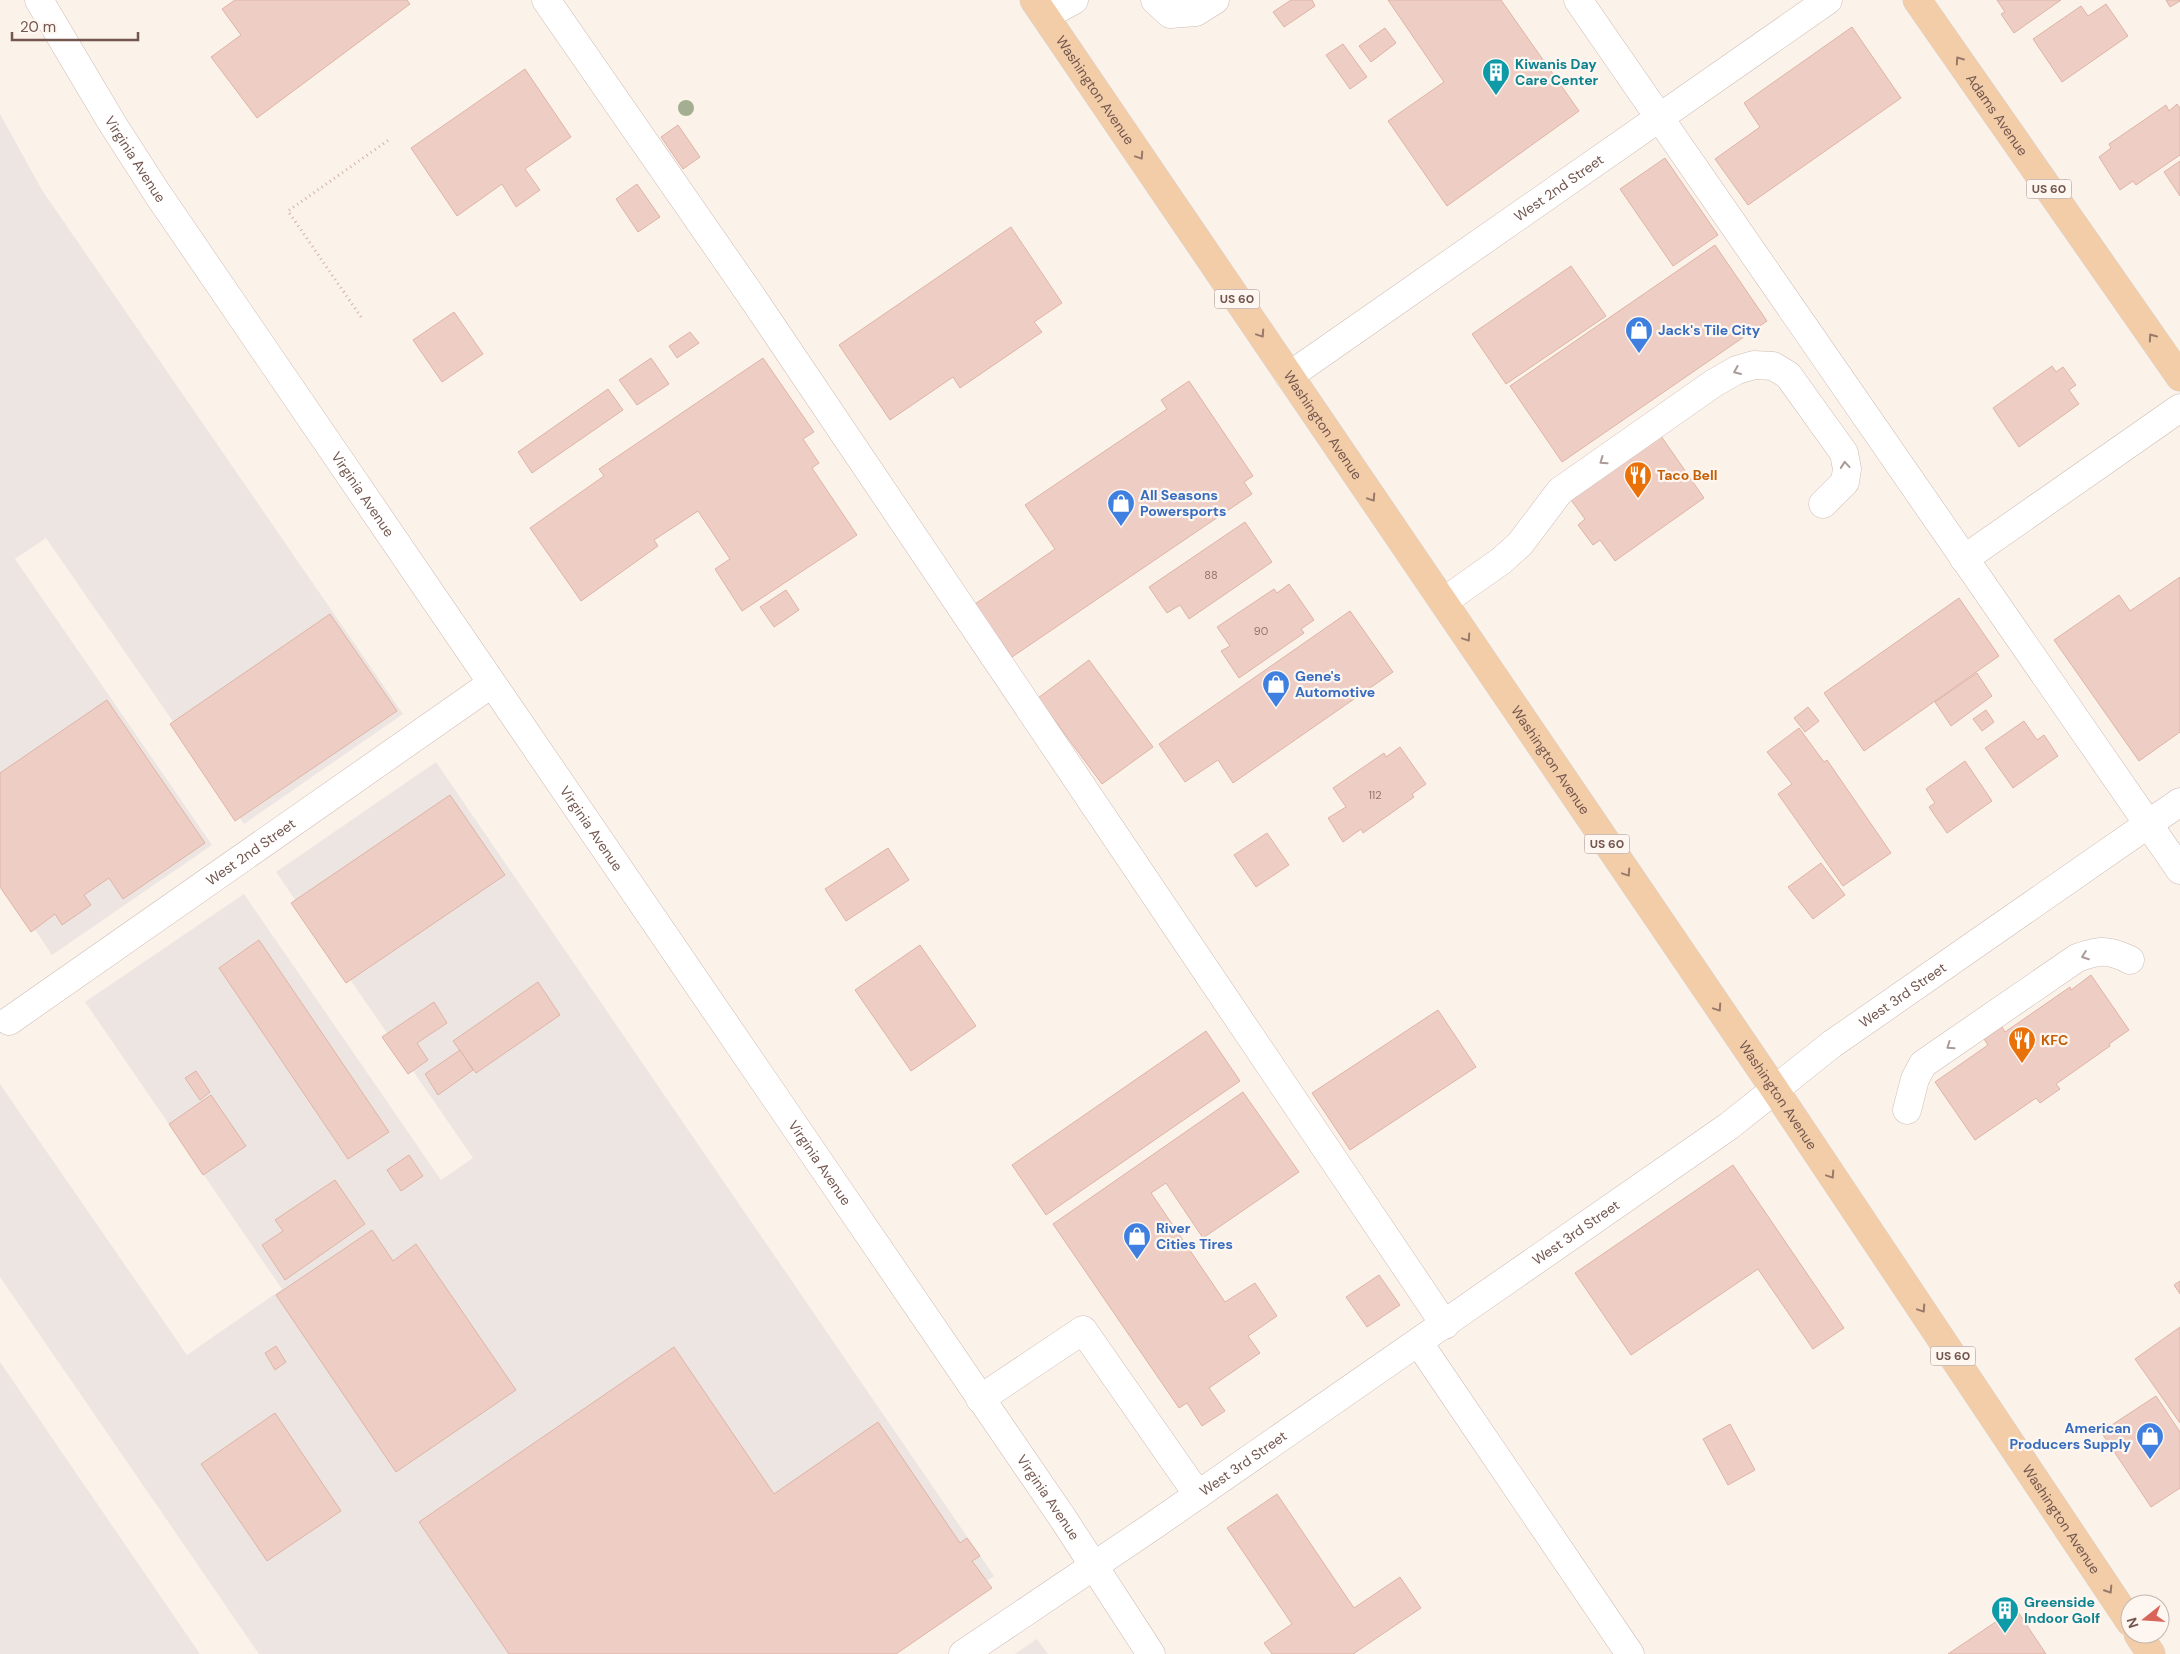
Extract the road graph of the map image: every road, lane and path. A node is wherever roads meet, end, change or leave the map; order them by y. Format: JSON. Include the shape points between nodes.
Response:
{"nodes":[{"id":1,"x":39,"y":0,"type":"edge"},
{"id":2,"x":546,"y":0,"type":"edge"},
{"id":3,"x":1074,"y":0,"type":"edge"},
{"id":4,"x":1155,"y":0,"type":"edge"},
{"id":5,"x":1215,"y":0,"type":"edge"},
{"id":6,"x":1578,"y":0,"type":"edge"},
{"id":7,"x":1828,"y":0,"type":"edge"},
{"id":8,"x":1917,"y":0,"type":"edge"},
{"id":9,"x":1040,"y":8,"type":"edge"},
{"id":10,"x":1659,"y":117,"type":"junction"},
{"id":11,"x":390,"y":139,"type":"dead end"},
{"id":12,"x":361,"y":317,"type":"dead end"},
{"id":13,"x":1289,"y":376,"type":"junction"},
{"id":14,"x":2180,"y":377,"type":"edge"},
{"id":15,"x":2180,"y":408,"type":"edge"},
{"id":16,"x":1823,"y":504,"type":"dead end"},
{"id":17,"x":1964,"y":559,"type":"junction"},
{"id":18,"x":1443,"y":602,"type":"junction"},
{"id":19,"x":491,"y":684,"type":"junction"},
{"id":20,"x":2180,"y":802,"type":"edge"},
{"id":21,"x":2148,"y":824,"type":"junction"},
{"id":22,"x":2180,"y":870,"type":"edge"},
{"id":23,"x":2130,"y":960,"type":"dead end"},
{"id":24,"x":9,"y":1020,"type":"dead end"},
{"id":25,"x":1775,"y":1090,"type":"junction"},
{"id":26,"x":1907,"y":1110,"type":"dead end"},
{"id":27,"x":1445,"y":1325,"type":"junction"},
{"id":28,"x":1419,"y":1343,"type":"junction"},
{"id":29,"x":980,"y":1399,"type":"junction"},
{"id":30,"x":1198,"y":1495,"type":"junction"},
{"id":31,"x":1093,"y":1566,"type":"junction"},
{"id":32,"x":2120,"y":1607,"type":"edge"},
{"id":33,"x":963,"y":1654,"type":"edge"},
{"id":34,"x":1151,"y":1654,"type":"edge"},
{"id":35,"x":1630,"y":1654,"type":"edge"}],
"edges":[{"from":1,"to":19,"type":"street","name":"Virginia Avenue","via":[[147,177]]},
{"from":2,"to":27,"type":"street","via":[[761,310]]},
{"from":3,"to":9,"type":"street"},
{"from":4,"to":5,"type":"street","via":[[1170,14],[1196,12]]},
{"from":6,"to":10,"type":"street"},
{"from":7,"to":10,"type":"street","name":"West 2nd Street"},
{"from":14,"to":8,"type":"main road","name":"Adams Avenue","number":"US 60","one_way":true},
{"from":9,"to":13,"type":"main road","name":"Washington Avenue","number":"US 60","one_way":true},
{"from":10,"to":13,"type":"street","name":"West 2nd Street"},
{"from":10,"to":17,"type":"street"},
{"from":11,"to":12,"type":"path","via":[[288,210]]},
{"from":13,"to":18,"type":"main road","name":"Washington Avenue","number":"US 60","one_way":true},
{"from":15,"to":17,"type":"street"},
{"from":16,"to":18,"type":"street","one_way":true,"via":[[1845,482],[1844,453],[1788,375],[1773,366],[1754,365],[1714,382],[1560,492],[1520,544],[1502,561]]},
{"from":17,"to":21,"type":"street"},
{"from":18,"to":25,"type":"main road","name":"Washington Avenue","number":"US 60","one_way":true},
{"from":19,"to":24,"type":"street","name":"West 2nd Street"},
{"from":19,"to":29,"type":"street","name":"Virginia Avenue"},
{"from":20,"to":21,"type":"street","name":"West 3rd Street"},
{"from":21,"to":22,"type":"street"},
{"from":21,"to":25,"type":"street","name":"West 3rd Street","via":[[1832,1044]]},
{"from":23,"to":26,"type":"street","one_way":true,"via":[[2113,951],[2096,951],[2077,958],[1923,1064],[1915,1079]]},
{"from":25,"to":27,"type":"street","name":"West 3rd Street","via":[[1729,1126]]},
{"from":25,"to":32,"type":"main road","name":"Washington Avenue","number":"US 60","one_way":true},
{"from":27,"to":28,"type":"street","name":"West 3rd Street"},
{"from":28,"to":30,"type":"street","name":"West 3rd Street"},
{"from":28,"to":35,"type":"street"},
{"from":29,"to":30,"type":"street","via":[[1083,1330]]},
{"from":29,"to":31,"type":"street","name":"Virginia Avenue"},
{"from":30,"to":31,"type":"street","name":"West 3rd Street"},
{"from":31,"to":33,"type":"street","name":"West 3rd Street"},
{"from":31,"to":34,"type":"street","name":"Virginia Avenue"}]}
